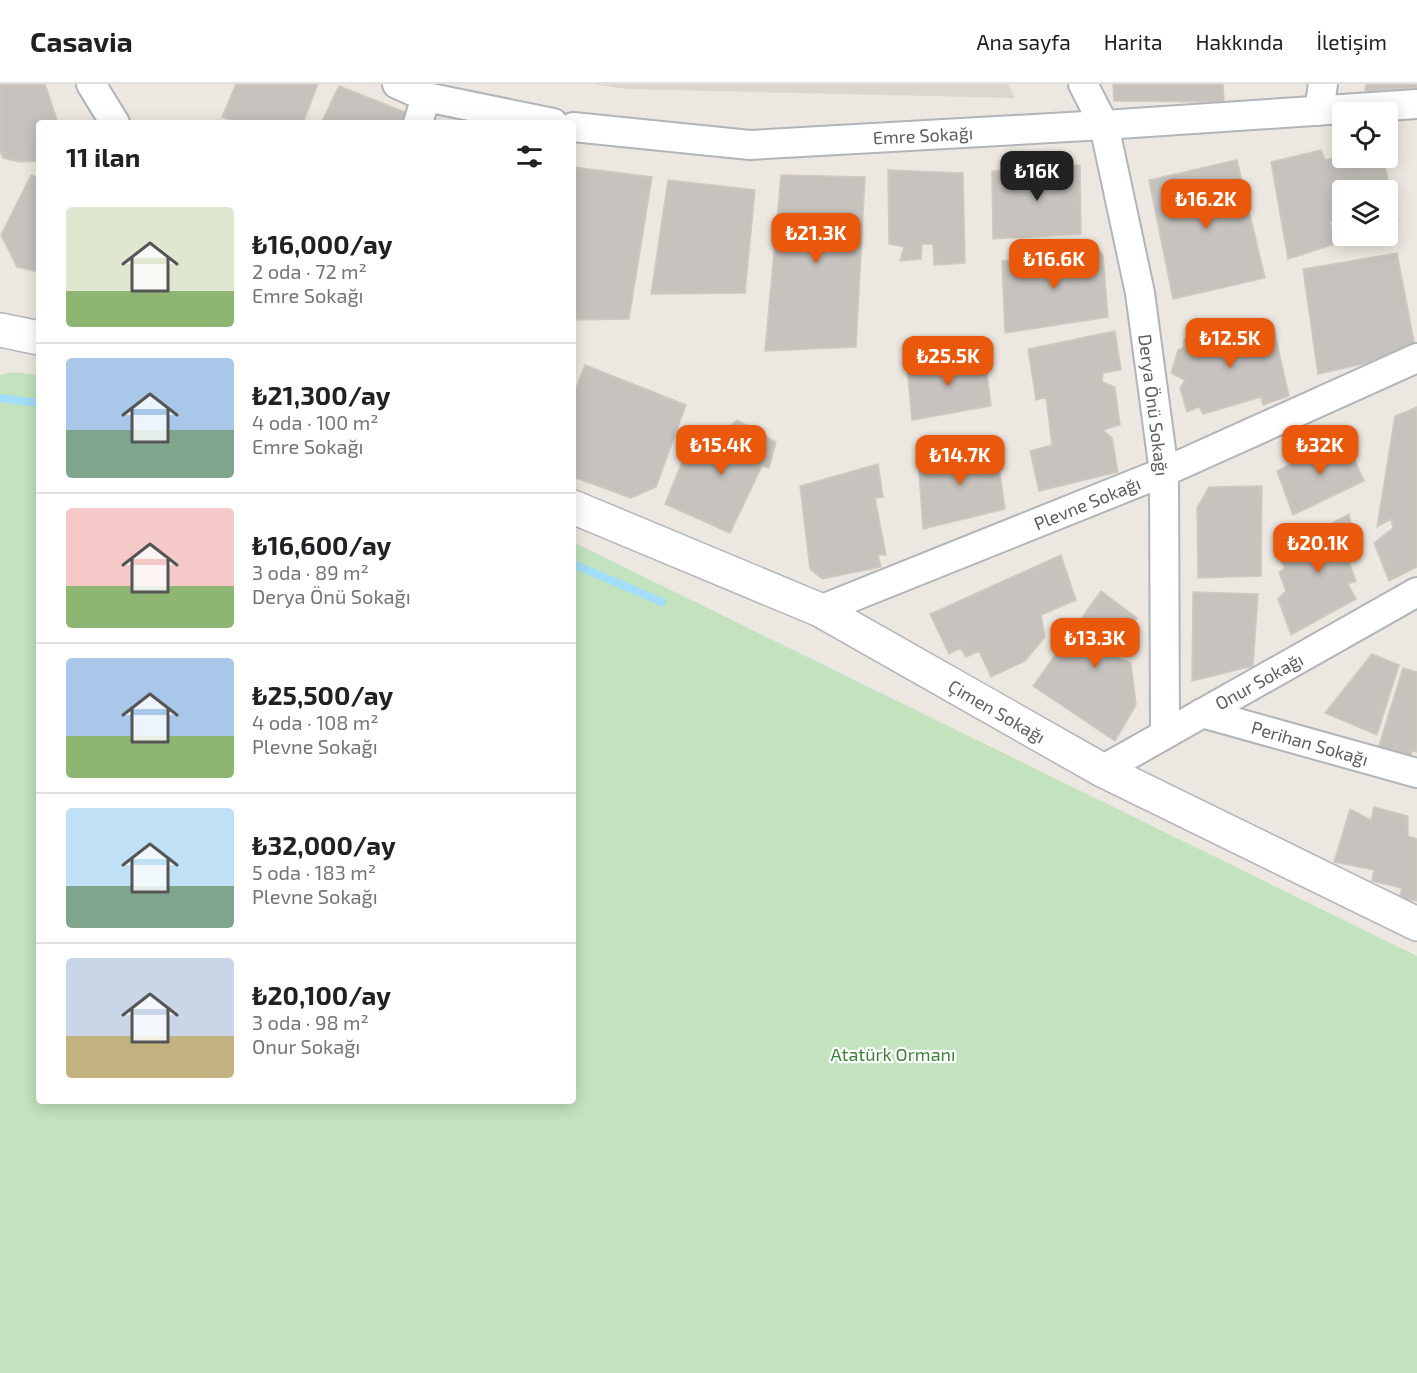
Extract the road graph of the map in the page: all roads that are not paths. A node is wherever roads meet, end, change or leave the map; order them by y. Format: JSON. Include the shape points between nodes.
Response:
{"nodes":[{"id":1,"x":91,"y":84,"type":"edge"},
{"id":2,"x":398,"y":84,"type":"edge"},
{"id":3,"x":1083,"y":84,"type":"edge"},
{"id":4,"x":1321,"y":98,"type":"edge"},
{"id":5,"x":1417,"y":104,"type":"edge"},
{"id":6,"x":422,"y":110,"type":"edge"},
{"id":7,"x":113,"y":120,"type":"edge"},
{"id":8,"x":523,"y":120,"type":"edge"},
{"id":9,"x":1104,"y":125,"type":"junction"},
{"id":10,"x":576,"y":127,"type":"edge"},
{"id":11,"x":0,"y":330,"type":"edge"},
{"id":12,"x":36,"y":337,"type":"edge"},
{"id":13,"x":1417,"y":358,"type":"edge"},
{"id":14,"x":1164,"y":472,"type":"junction"},
{"id":15,"x":576,"y":508,"type":"edge"},
{"id":16,"x":1417,"y":592,"type":"edge"},
{"id":17,"x":820,"y":610,"type":"junction"},
{"id":18,"x":1202,"y":713,"type":"junction"},
{"id":19,"x":1165,"y":734,"type":"junction"},
{"id":20,"x":1102,"y":770,"type":"junction"},
{"id":21,"x":1417,"y":773,"type":"edge"},
{"id":22,"x":1417,"y":924,"type":"edge"}],
"edges":[{"from":1,"to":7,"type":"street"},
{"from":2,"to":6,"type":"street"},
{"from":3,"to":9,"type":"street","name":"Derya Önü Sokağı"},
{"from":4,"to":5,"type":"street","name":"Emre Sokağı"},
{"from":4,"to":9,"type":"street","name":"Emre Sokağı"},
{"from":6,"to":8,"type":"street"},
{"from":9,"to":10,"type":"street","name":"Emre Sokağı","via":[[750,145]]},
{"from":9,"to":14,"type":"street","name":"Derya Önü Sokağı","via":[[1140,293]]},
{"from":11,"to":12,"type":"main road"},
{"from":13,"to":14,"type":"street","name":"Plevne Sokağı"},
{"from":14,"to":17,"type":"street","name":"Plevne Sokağı"},
{"from":14,"to":19,"type":"street","name":"Derya Önü Sokağı"},
{"from":15,"to":17,"type":"main road","name":"Çimen Sokağı"},
{"from":16,"to":18,"type":"street","name":"Onur Sokağı"},
{"from":17,"to":20,"type":"main road","name":"Çimen Sokağı"},
{"from":18,"to":19,"type":"street","name":"Onur Sokağı"},
{"from":18,"to":21,"type":"street","name":"Perihan Sokağı"},
{"from":19,"to":20,"type":"street","name":"Onur Sokağı"},
{"from":20,"to":22,"type":"main road","name":"Çimen Sokağı"}]}
